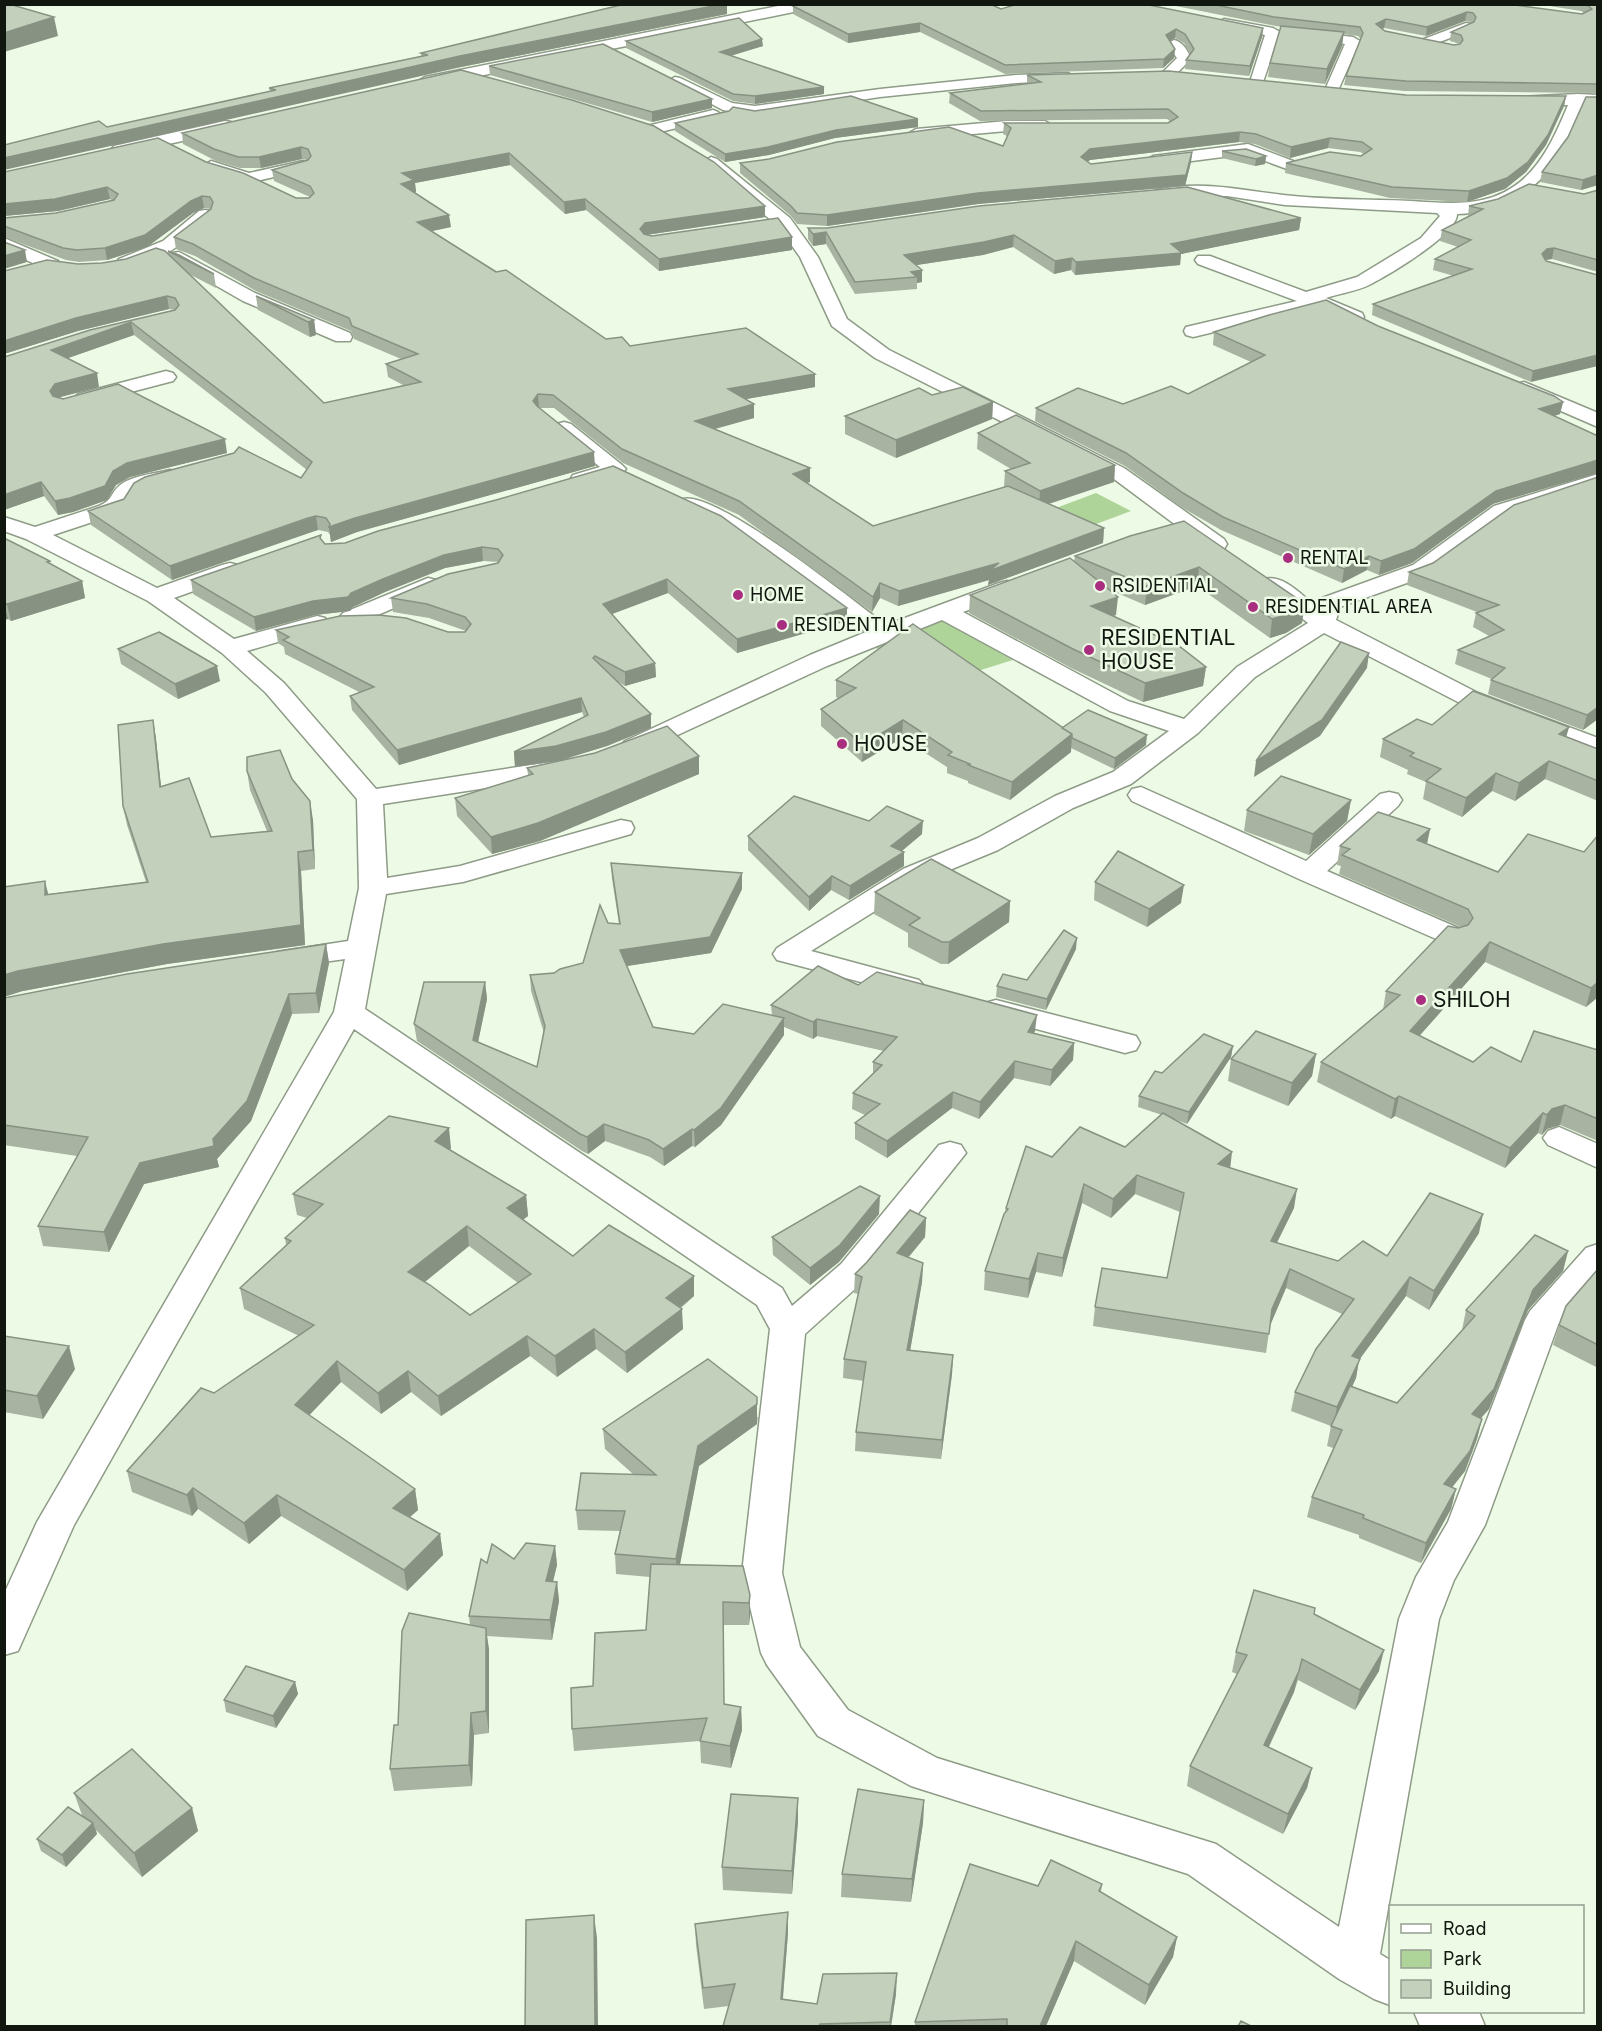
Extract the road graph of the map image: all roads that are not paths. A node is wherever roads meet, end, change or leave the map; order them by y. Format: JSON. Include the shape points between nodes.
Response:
{"nodes":[{"id":1,"x":806,"y":5,"type":"edge"},
{"id":2,"x":1215,"y":22,"type":"edge"},
{"id":3,"x":1466,"y":27,"type":"edge"},
{"id":4,"x":1273,"y":32,"type":"junction"},
{"id":5,"x":1174,"y":44,"type":"edge"},
{"id":6,"x":608,"y":47,"type":"junction"},
{"id":7,"x":1453,"y":48,"type":"edge"},
{"id":8,"x":628,"y":57,"type":"edge"},
{"id":9,"x":658,"y":72,"type":"edge"},
{"id":10,"x":461,"y":74,"type":"junction"},
{"id":11,"x":1189,"y":76,"type":"edge"},
{"id":12,"x":1080,"y":77,"type":"edge"},
{"id":13,"x":415,"y":84,"type":"edge"},
{"id":14,"x":1256,"y":84,"type":"edge"},
{"id":15,"x":503,"y":86,"type":"edge"},
{"id":16,"x":1352,"y":93,"type":"edge"},
{"id":17,"x":1578,"y":99,"type":"junction"},
{"id":18,"x":1513,"y":100,"type":"edge"},
{"id":19,"x":1598,"y":100,"type":"edge"},
{"id":20,"x":728,"y":107,"type":"junction"},
{"id":21,"x":242,"y":122,"type":"edge"},
{"id":22,"x":631,"y":123,"type":"edge"},
{"id":23,"x":1064,"y":126,"type":"edge"},
{"id":24,"x":652,"y":129,"type":"junction"},
{"id":25,"x":904,"y":136,"type":"edge"},
{"id":26,"x":161,"y":141,"type":"junction"},
{"id":27,"x":177,"y":150,"type":"edge"},
{"id":28,"x":105,"y":154,"type":"edge"},
{"id":29,"x":194,"y":160,"type":"edge"},
{"id":30,"x":1308,"y":160,"type":"edge"},
{"id":31,"x":1134,"y":163,"type":"edge"},
{"id":32,"x":1287,"y":164,"type":"junction"},
{"id":33,"x":303,"y":166,"type":"edge"},
{"id":34,"x":745,"y":166,"type":"edge"},
{"id":35,"x":722,"y":169,"type":"junction"},
{"id":36,"x":1264,"y":170,"type":"dead end"},
{"id":37,"x":1242,"y":176,"type":"dead end"},
{"id":38,"x":248,"y":178,"type":"junction"},
{"id":39,"x":1524,"y":187,"type":"junction"},
{"id":40,"x":276,"y":191,"type":"edge"},
{"id":41,"x":1186,"y":191,"type":"junction"},
{"id":42,"x":1547,"y":191,"type":"edge"},
{"id":43,"x":1148,"y":196,"type":"edge"},
{"id":44,"x":1443,"y":209,"type":"junction"},
{"id":45,"x":205,"y":215,"type":"edge"},
{"id":46,"x":762,"y":225,"type":"edge"},
{"id":47,"x":788,"y":227,"type":"junction"},
{"id":48,"x":816,"y":232,"type":"edge"},
{"id":49,"x":4,"y":243,"type":"edge"},
{"id":50,"x":159,"y":252,"type":"junction"},
{"id":51,"x":1204,"y":260,"type":"dead end"},
{"id":52,"x":104,"y":267,"type":"edge"},
{"id":53,"x":26,"y":271,"type":"edge"},
{"id":54,"x":1312,"y":300,"type":"junction"},
{"id":55,"x":1374,"y":327,"type":"edge"},
{"id":56,"x":1193,"y":332,"type":"dead end"},
{"id":57,"x":343,"y":337,"type":"dead end"},
{"id":58,"x":166,"y":377,"type":"dead end"},
{"id":59,"x":1505,"y":381,"type":"edge"},
{"id":60,"x":65,"y":404,"type":"edge"},
{"id":61,"x":546,"y":414,"type":"edge"},
{"id":62,"x":1598,"y":421,"type":"edge"},
{"id":63,"x":195,"y":469,"type":"edge"},
{"id":64,"x":1598,"y":480,"type":"edge"},
{"id":65,"x":560,"y":487,"type":"edge"},
{"id":66,"x":669,"y":494,"type":"edge"},
{"id":67,"x":4,"y":523,"type":"edge"},
{"id":68,"x":1190,"y":526,"type":"junction"},
{"id":69,"x":34,"y":534,"type":"junction"},
{"id":70,"x":1157,"y":535,"type":"edge"},
{"id":71,"x":1234,"y":557,"type":"edge"},
{"id":72,"x":254,"y":562,"type":"edge"},
{"id":73,"x":1252,"y":570,"type":"edge"},
{"id":74,"x":448,"y":578,"type":"edge"},
{"id":75,"x":1030,"y":579,"type":"edge"},
{"id":76,"x":156,"y":596,"type":"junction"},
{"id":77,"x":945,"y":612,"type":"junction"},
{"id":78,"x":351,"y":618,"type":"junction"},
{"id":79,"x":397,"y":619,"type":"edge"},
{"id":80,"x":1323,"y":624,"type":"junction"},
{"id":81,"x":884,"y":634,"type":"junction"},
{"id":82,"x":230,"y":648,"type":"junction"},
{"id":83,"x":1189,"y":728,"type":"junction"},
{"id":84,"x":1598,"y":747,"type":"edge"},
{"id":85,"x":1141,"y":795,"type":"dead end"},
{"id":86,"x":370,"y":798,"type":"junction"},
{"id":87,"x":1389,"y":800,"type":"dead end"},
{"id":88,"x":621,"y":828,"type":"dead end"},
{"id":89,"x":1309,"y":873,"type":"junction"},
{"id":90,"x":373,"y":888,"type":"junction"},
{"id":91,"x":1453,"y":936,"type":"edge"},
{"id":92,"x":361,"y":948,"type":"junction"},
{"id":93,"x":259,"y":962,"type":"edge"},
{"id":94,"x":933,"y":993,"type":"edge"},
{"id":95,"x":967,"y":1002,"type":"edge"},
{"id":96,"x":349,"y":1012,"type":"junction"},
{"id":97,"x":1125,"y":1043,"type":"dead end"},
{"id":98,"x":1559,"y":1138,"type":"dead end"},
{"id":99,"x":950,"y":1154,"type":"dead end"},
{"id":100,"x":1598,"y":1156,"type":"edge"},
{"id":101,"x":1598,"y":1256,"type":"edge"},
{"id":102,"x":788,"y":1329,"type":"junction"},
{"id":103,"x":4,"y":1639,"type":"edge"},
{"id":104,"x":1355,"y":1964,"type":"junction"},
{"id":105,"x":1389,"y":1983,"type":"edge"},
{"id":106,"x":1439,"y":2013,"type":"edge"},
{"id":107,"x":1462,"y":2026,"type":"edge"}],
"edges":[{"from":1,"to":6,"type":"street"},
{"from":2,"to":4,"type":"street"},
{"from":3,"to":7,"type":"street","via":[[1423,41]]},
{"from":4,"to":14,"type":"street"},
{"from":4,"to":16,"type":"street","via":[[1358,41],[1326,91]]},
{"from":5,"to":11,"type":"street","via":[[1184,58],[1163,75]]},
{"from":6,"to":8,"type":"street"},
{"from":6,"to":10,"type":"street"},
{"from":9,"to":20,"type":"street"},
{"from":10,"to":13,"type":"street"},
{"from":10,"to":15,"type":"street"},
{"from":12,"to":20,"type":"street","via":[[1016,79],[880,93],[755,111]]},
{"from":17,"to":18,"type":"street"},
{"from":17,"to":19,"type":"street"},
{"from":17,"to":39,"type":"street","via":[[1560,143]]},
{"from":20,"to":24,"type":"street","via":[[724,113]]},
{"from":21,"to":26,"type":"street"},
{"from":22,"to":24,"type":"street"},
{"from":23,"to":25,"type":"street","via":[[996,127]]},
{"from":24,"to":35,"type":"street"},
{"from":26,"to":27,"type":"street"},
{"from":26,"to":28,"type":"street"},
{"from":29,"to":38,"type":"street"},
{"from":30,"to":32,"type":"street"},
{"from":31,"to":32,"type":"street","via":[[1248,149]]},
{"from":32,"to":36,"type":"street"},
{"from":33,"to":38,"type":"street"},
{"from":34,"to":35,"type":"street"},
{"from":35,"to":47,"type":"street"},
{"from":37,"to":41,"type":"street"},
{"from":38,"to":40,"type":"street"},
{"from":39,"to":42,"type":"street"},
{"from":39,"to":44,"type":"street","via":[[1494,202],[1467,209]]},
{"from":41,"to":43,"type":"street"},
{"from":41,"to":44,"type":"street"},
{"from":44,"to":54,"type":"street","via":[[1447,209],[1449,217],[1427,242],[1363,281]]},
{"from":45,"to":50,"type":"street"},
{"from":46,"to":47,"type":"street"},
{"from":47,"to":48,"type":"street"},
{"from":47,"to":68,"type":"street","via":[[809,256],[839,322],[882,354],[1117,472]]},
{"from":49,"to":53,"type":"street","via":[[61,266]]},
{"from":50,"to":52,"type":"street"},
{"from":50,"to":57,"type":"street","via":[[188,261],[249,297]]},
{"from":51,"to":54,"type":"street"},
{"from":54,"to":55,"type":"street","via":[[1329,304]]},
{"from":54,"to":56,"type":"street"},
{"from":58,"to":60,"type":"street"},
{"from":59,"to":62,"type":"street"},
{"from":61,"to":65,"type":"street","via":[[624,474]]},
{"from":63,"to":69,"type":"street","via":[[139,484],[126,491],[118,506]]},
{"from":64,"to":80,"type":"street","via":[[1502,511],[1421,570],[1330,603]]},
{"from":66,"to":81,"type":"street","via":[[730,522]]},
{"from":67,"to":69,"type":"street"},
{"from":68,"to":70,"type":"street"},
{"from":68,"to":71,"type":"street"},
{"from":69,"to":76,"type":"street"},
{"from":72,"to":76,"type":"street"},
{"from":73,"to":80,"type":"street"},
{"from":74,"to":78,"type":"street"},
{"from":75,"to":77,"type":"street"},
{"from":76,"to":82,"type":"street"},
{"from":77,"to":81,"type":"street"},
{"from":77,"to":83,"type":"street","via":[[1119,706]]},
{"from":78,"to":79,"type":"street"},
{"from":78,"to":82,"type":"street","via":[[318,623]]},
{"from":80,"to":83,"type":"street","via":[[1246,672]]},
{"from":80,"to":84,"type":"street","via":[[1469,699]]},
{"from":81,"to":86,"type":"street","via":[[759,687],[690,723],[605,756],[561,770]]},
{"from":82,"to":86,"type":"street","via":[[275,688]]},
{"from":83,"to":94,"type":"street","via":[[1122,778],[1064,802],[988,844],[913,875],[787,954]]},
{"from":85,"to":89,"type":"street"},
{"from":86,"to":90,"type":"street"},
{"from":87,"to":89,"type":"street"},
{"from":88,"to":90,"type":"street","via":[[463,873]]},
{"from":89,"to":91,"type":"street"},
{"from":90,"to":92,"type":"street"},
{"from":92,"to":93,"type":"street"},
{"from":92,"to":96,"type":"street"},
{"from":95,"to":97,"type":"street"},
{"from":96,"to":102,"type":"street","via":[[770,1297]]},
{"from":96,"to":103,"type":"street","via":[[56,1522]]},
{"from":98,"to":100,"type":"street"},
{"from":99,"to":102,"type":"street","via":[[854,1272]]},
{"from":101,"to":104,"type":"street","via":[[1542,1320],[1466,1525],[1436,1577],[1419,1619]]},
{"from":102,"to":104,"type":"street","via":[[762,1573],[782,1653],[833,1723],[926,1773],[1201,1858]]},
{"from":104,"to":105,"type":"street"},
{"from":106,"to":107,"type":"street"}]}
